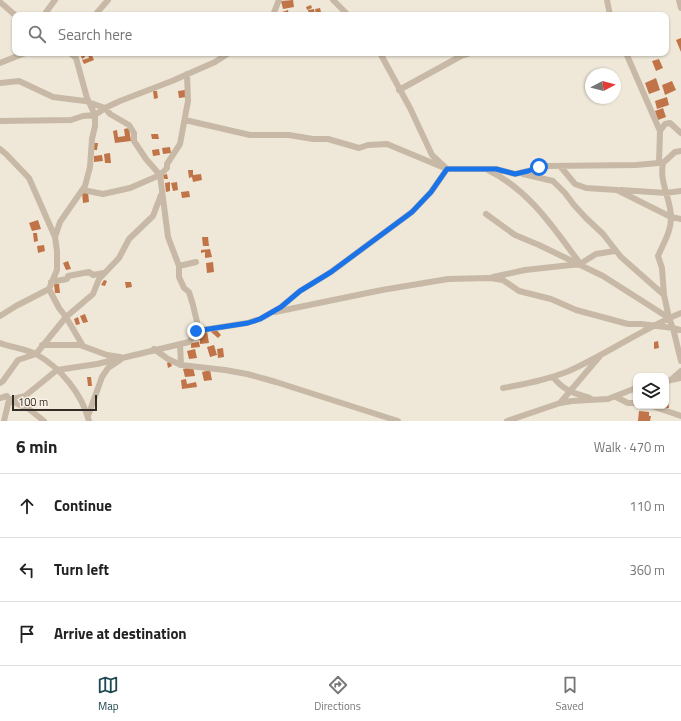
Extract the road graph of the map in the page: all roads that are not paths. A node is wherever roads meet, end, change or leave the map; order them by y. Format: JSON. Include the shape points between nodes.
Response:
{"nodes":[{"id":1,"x":56,"y":0,"type":"edge"},
{"id":2,"x":108,"y":0,"type":"edge"},
{"id":3,"x":279,"y":0,"type":"edge"},
{"id":4,"x":333,"y":0,"type":"edge"},
{"id":5,"x":607,"y":0,"type":"edge"},
{"id":6,"x":679,"y":0,"type":"edge"},
{"id":7,"x":0,"y":2,"type":"edge"},
{"id":8,"x":681,"y":8,"type":"edge"},
{"id":9,"x":12,"y":12,"type":"edge"},
{"id":10,"x":46,"y":12,"type":"edge"},
{"id":11,"x":98,"y":12,"type":"edge"},
{"id":12,"x":274,"y":12,"type":"edge"},
{"id":13,"x":345,"y":12,"type":"edge"},
{"id":14,"x":609,"y":12,"type":"edge"},
{"id":15,"x":17,"y":56,"type":"edge"},
{"id":16,"x":74,"y":56,"type":"edge"},
{"id":17,"x":224,"y":56,"type":"edge"},
{"id":18,"x":382,"y":56,"type":"edge"},
{"id":19,"x":461,"y":56,"type":"edge"},
{"id":20,"x":627,"y":56,"type":"edge"},
{"id":21,"x":0,"y":62,"type":"edge"},
{"id":22,"x":188,"y":74,"type":"junction"},
{"id":23,"x":0,"y":83,"type":"edge"},
{"id":24,"x":399,"y":90,"type":"junction"},
{"id":25,"x":90,"y":103,"type":"junction"},
{"id":26,"x":105,"y":108,"type":"junction"},
{"id":27,"x":95,"y":115,"type":"junction"},
{"id":28,"x":184,"y":120,"type":"junction"},
{"id":29,"x":0,"y":121,"type":"edge"},
{"id":30,"x":660,"y":131,"type":"junction"},
{"id":31,"x":681,"y":133,"type":"edge"},
{"id":32,"x":0,"y":149,"type":"edge"},
{"id":33,"x":681,"y":151,"type":"edge"},
{"id":34,"x":661,"y":163,"type":"junction"},
{"id":35,"x":560,"y":166,"type":"junction"},
{"id":36,"x":447,"y":169,"type":"junction"},
{"id":37,"x":486,"y":169,"type":"junction"},
{"id":38,"x":520,"y":173,"type":"junction"},
{"id":39,"x":160,"y":175,"type":"junction"},
{"id":40,"x":83,"y":190,"type":"junction"},
{"id":41,"x":617,"y":190,"type":"junction"},
{"id":42,"x":681,"y":191,"type":"edge"},
{"id":43,"x":666,"y":193,"type":"junction"},
{"id":44,"x":162,"y":194,"type":"junction"},
{"id":45,"x":486,"y":214,"type":"dead end"},
{"id":46,"x":671,"y":217,"type":"junction"},
{"id":47,"x":681,"y":219,"type":"edge"},
{"id":48,"x":55,"y":237,"type":"junction"},
{"id":49,"x":615,"y":251,"type":"junction"},
{"id":50,"x":196,"y":262,"type":"dead end"},
{"id":51,"x":580,"y":264,"type":"junction"},
{"id":52,"x":179,"y":266,"type":"junction"},
{"id":53,"x":104,"y":273,"type":"junction"},
{"id":54,"x":490,"y":278,"type":"junction"},
{"id":55,"x":51,"y":282,"type":"junction"},
{"id":56,"x":49,"y":289,"type":"junction"},
{"id":57,"x":664,"y":295,"type":"junction"},
{"id":58,"x":271,"y":313,"type":"junction"},
{"id":59,"x":681,"y":313,"type":"edge"},
{"id":60,"x":0,"y":316,"type":"edge"},
{"id":61,"x":66,"y":317,"type":"junction"},
{"id":62,"x":669,"y":318,"type":"junction"},
{"id":63,"x":652,"y":326,"type":"junction"},
{"id":64,"x":673,"y":328,"type":"junction"},
{"id":65,"x":681,"y":330,"type":"edge"},
{"id":66,"x":196,"y":331,"type":"junction"},
{"id":67,"x":0,"y":343,"type":"edge"},
{"id":68,"x":180,"y":344,"type":"junction"},
{"id":69,"x":42,"y":345,"type":"junction"},
{"id":70,"x":83,"y":346,"type":"junction"},
{"id":71,"x":154,"y":349,"type":"junction"},
{"id":72,"x":602,"y":353,"type":"junction"},
{"id":73,"x":36,"y":354,"type":"junction"},
{"id":74,"x":124,"y":358,"type":"junction"},
{"id":75,"x":681,"y":361,"type":"edge"},
{"id":76,"x":181,"y":365,"type":"junction"},
{"id":77,"x":57,"y":370,"type":"junction"},
{"id":78,"x":681,"y":371,"type":"edge"},
{"id":79,"x":553,"y":377,"type":"junction"},
{"id":80,"x":681,"y":378,"type":"edge"},
{"id":81,"x":669,"y":380,"type":"edge"},
{"id":82,"x":669,"y":381,"type":"edge"},
{"id":83,"x":0,"y":383,"type":"edge"},
{"id":84,"x":503,"y":388,"type":"dead end"},
{"id":85,"x":633,"y":389,"type":"edge"},
{"id":86,"x":570,"y":392,"type":"junction"},
{"id":87,"x":616,"y":396,"type":"junction"},
{"id":88,"x":0,"y":398,"type":"edge"},
{"id":89,"x":9,"y":400,"type":"junction"},
{"id":90,"x":594,"y":400,"type":"junction"},
{"id":91,"x":560,"y":403,"type":"junction"},
{"id":92,"x":633,"y":403,"type":"edge"},
{"id":93,"x":661,"y":409,"type":"edge"},
{"id":94,"x":681,"y":416,"type":"edge"},
{"id":95,"x":88,"y":419,"type":"edge"},
{"id":96,"x":4,"y":421,"type":"edge"},
{"id":97,"x":44,"y":421,"type":"edge"},
{"id":98,"x":398,"y":421,"type":"edge"},
{"id":99,"x":507,"y":421,"type":"edge"}],
"edges":[{"from":1,"to":10,"type":"street"},
{"from":2,"to":11,"type":"street"},
{"from":3,"to":12,"type":"street"},
{"from":4,"to":13,"type":"street"},
{"from":5,"to":14,"type":"street"},
{"from":6,"to":8,"type":"street"},
{"from":7,"to":9,"type":"street"},
{"from":15,"to":21,"type":"street"},
{"from":16,"to":25,"type":"street"},
{"from":17,"to":22,"type":"street"},
{"from":18,"to":24,"type":"street"},
{"from":19,"to":24,"type":"street"},
{"from":20,"to":30,"type":"street"},
{"from":22,"to":26,"type":"street"},
{"from":22,"to":28,"type":"street","via":[[188,101]]},
{"from":23,"to":25,"type":"street","via":[[19,80],[53,97]]},
{"from":24,"to":36,"type":"street","via":[[432,155]]},
{"from":25,"to":26,"type":"street"},
{"from":25,"to":27,"type":"street"},
{"from":26,"to":27,"type":"street"},
{"from":26,"to":39,"type":"street","via":[[110,114],[129,125],[134,133],[134,142]]},
{"from":27,"to":29,"type":"street","via":[[71,120]]},
{"from":27,"to":40,"type":"street","via":[[90,167]]},
{"from":28,"to":36,"type":"street","via":[[250,135],[289,135],[328,140],[359,148],[387,144]]},
{"from":28,"to":39,"type":"street","via":[[180,144],[167,168]]},
{"from":30,"to":31,"type":"street","via":[[665,124],[670,123]]},
{"from":30,"to":34,"type":"street"},
{"from":32,"to":48,"type":"street","via":[[29,178]]},
{"from":33,"to":34,"type":"street","via":[[675,152]]},
{"from":34,"to":35,"type":"street","via":[[636,166]]},
{"from":34,"to":43,"type":"street"},
{"from":35,"to":38,"type":"street","via":[[539,167]]},
{"from":35,"to":41,"type":"street","via":[[575,184],[586,188]]},
{"from":36,"to":37,"type":"street"},
{"from":36,"to":58,"type":"street","via":[[431,192],[412,212]]},
{"from":37,"to":38,"type":"street"},
{"from":37,"to":51,"type":"street","via":[[497,174],[526,196],[544,215]]},
{"from":38,"to":49,"type":"street","via":[[553,181],[603,234]]},
{"from":39,"to":40,"type":"street","via":[[130,188],[103,194]]},
{"from":39,"to":44,"type":"street"},
{"from":40,"to":48,"type":"street","via":[[60,222]]},
{"from":41,"to":43,"type":"street"},
{"from":41,"to":46,"type":"street"},
{"from":42,"to":43,"type":"street"},
{"from":43,"to":46,"type":"street"},
{"from":44,"to":52,"type":"street","via":[[168,237]]},
{"from":44,"to":53,"type":"street","via":[[152,216],[129,239],[119,258]]},
{"from":45,"to":51,"type":"street","via":[[514,235]]},
{"from":46,"to":47,"type":"street"},
{"from":46,"to":57,"type":"street","via":[[669,230],[658,256],[662,268]]},
{"from":48,"to":55,"type":"street","via":[[57,270]]},
{"from":49,"to":51,"type":"street","via":[[596,254]]},
{"from":49,"to":57,"type":"street"},
{"from":50,"to":52,"type":"street"},
{"from":51,"to":54,"type":"street","via":[[525,270]]},
{"from":51,"to":62,"type":"street"},
{"from":52,"to":66,"type":"street","via":[[179,277],[189,292],[193,305],[197,322]]},
{"from":53,"to":55,"type":"street","via":[[93,275],[89,272]]},
{"from":53,"to":61,"type":"street","via":[[93,294]]},
{"from":54,"to":58,"type":"street","via":[[448,279]]},
{"from":54,"to":63,"type":"street","via":[[503,280],[519,291],[551,299],[576,310],[628,324]]},
{"from":55,"to":56,"type":"street"},
{"from":56,"to":60,"type":"street"},
{"from":56,"to":61,"type":"street","via":[[58,308]]},
{"from":57,"to":62,"type":"street"},
{"from":58,"to":66,"type":"street","via":[[248,323]]},
{"from":59,"to":62,"type":"street"},
{"from":61,"to":69,"type":"street"},
{"from":61,"to":70,"type":"street"},
{"from":62,"to":63,"type":"street"},
{"from":62,"to":64,"type":"street"},
{"from":63,"to":64,"type":"street"},
{"from":63,"to":72,"type":"street"},
{"from":64,"to":65,"type":"street"},
{"from":64,"to":75,"type":"street"},
{"from":66,"to":68,"type":"street","via":[[193,339]]},
{"from":67,"to":73,"type":"street"},
{"from":68,"to":71,"type":"street"},
{"from":68,"to":76,"type":"street"},
{"from":69,"to":70,"type":"street"},
{"from":69,"to":73,"type":"street"},
{"from":70,"to":74,"type":"street"},
{"from":71,"to":74,"type":"street"},
{"from":71,"to":76,"type":"street"},
{"from":72,"to":79,"type":"street"},
{"from":72,"to":86,"type":"street"},
{"from":73,"to":77,"type":"street"},
{"from":73,"to":83,"type":"street","via":[[18,360]]},
{"from":74,"to":77,"type":"street"},
{"from":74,"to":95,"type":"street","via":[[108,368],[102,377]]},
{"from":76,"to":98,"type":"street","via":[[247,374]]},
{"from":77,"to":89,"type":"street","via":[[25,396]]},
{"from":77,"to":95,"type":"street","via":[[79,396]]},
{"from":78,"to":81,"type":"street"},
{"from":79,"to":84,"type":"street"},
{"from":79,"to":86,"type":"street","via":[[560,386]]},
{"from":80,"to":82,"type":"street"},
{"from":85,"to":87,"type":"street"},
{"from":86,"to":90,"type":"street"},
{"from":86,"to":91,"type":"street"},
{"from":87,"to":90,"type":"street"},
{"from":87,"to":92,"type":"street"},
{"from":88,"to":89,"type":"street","via":[[7,396]]},
{"from":89,"to":96,"type":"street"},
{"from":89,"to":97,"type":"street","via":[[29,409]]},
{"from":90,"to":91,"type":"street"},
{"from":91,"to":99,"type":"street"},
{"from":93,"to":94,"type":"street"}]}
